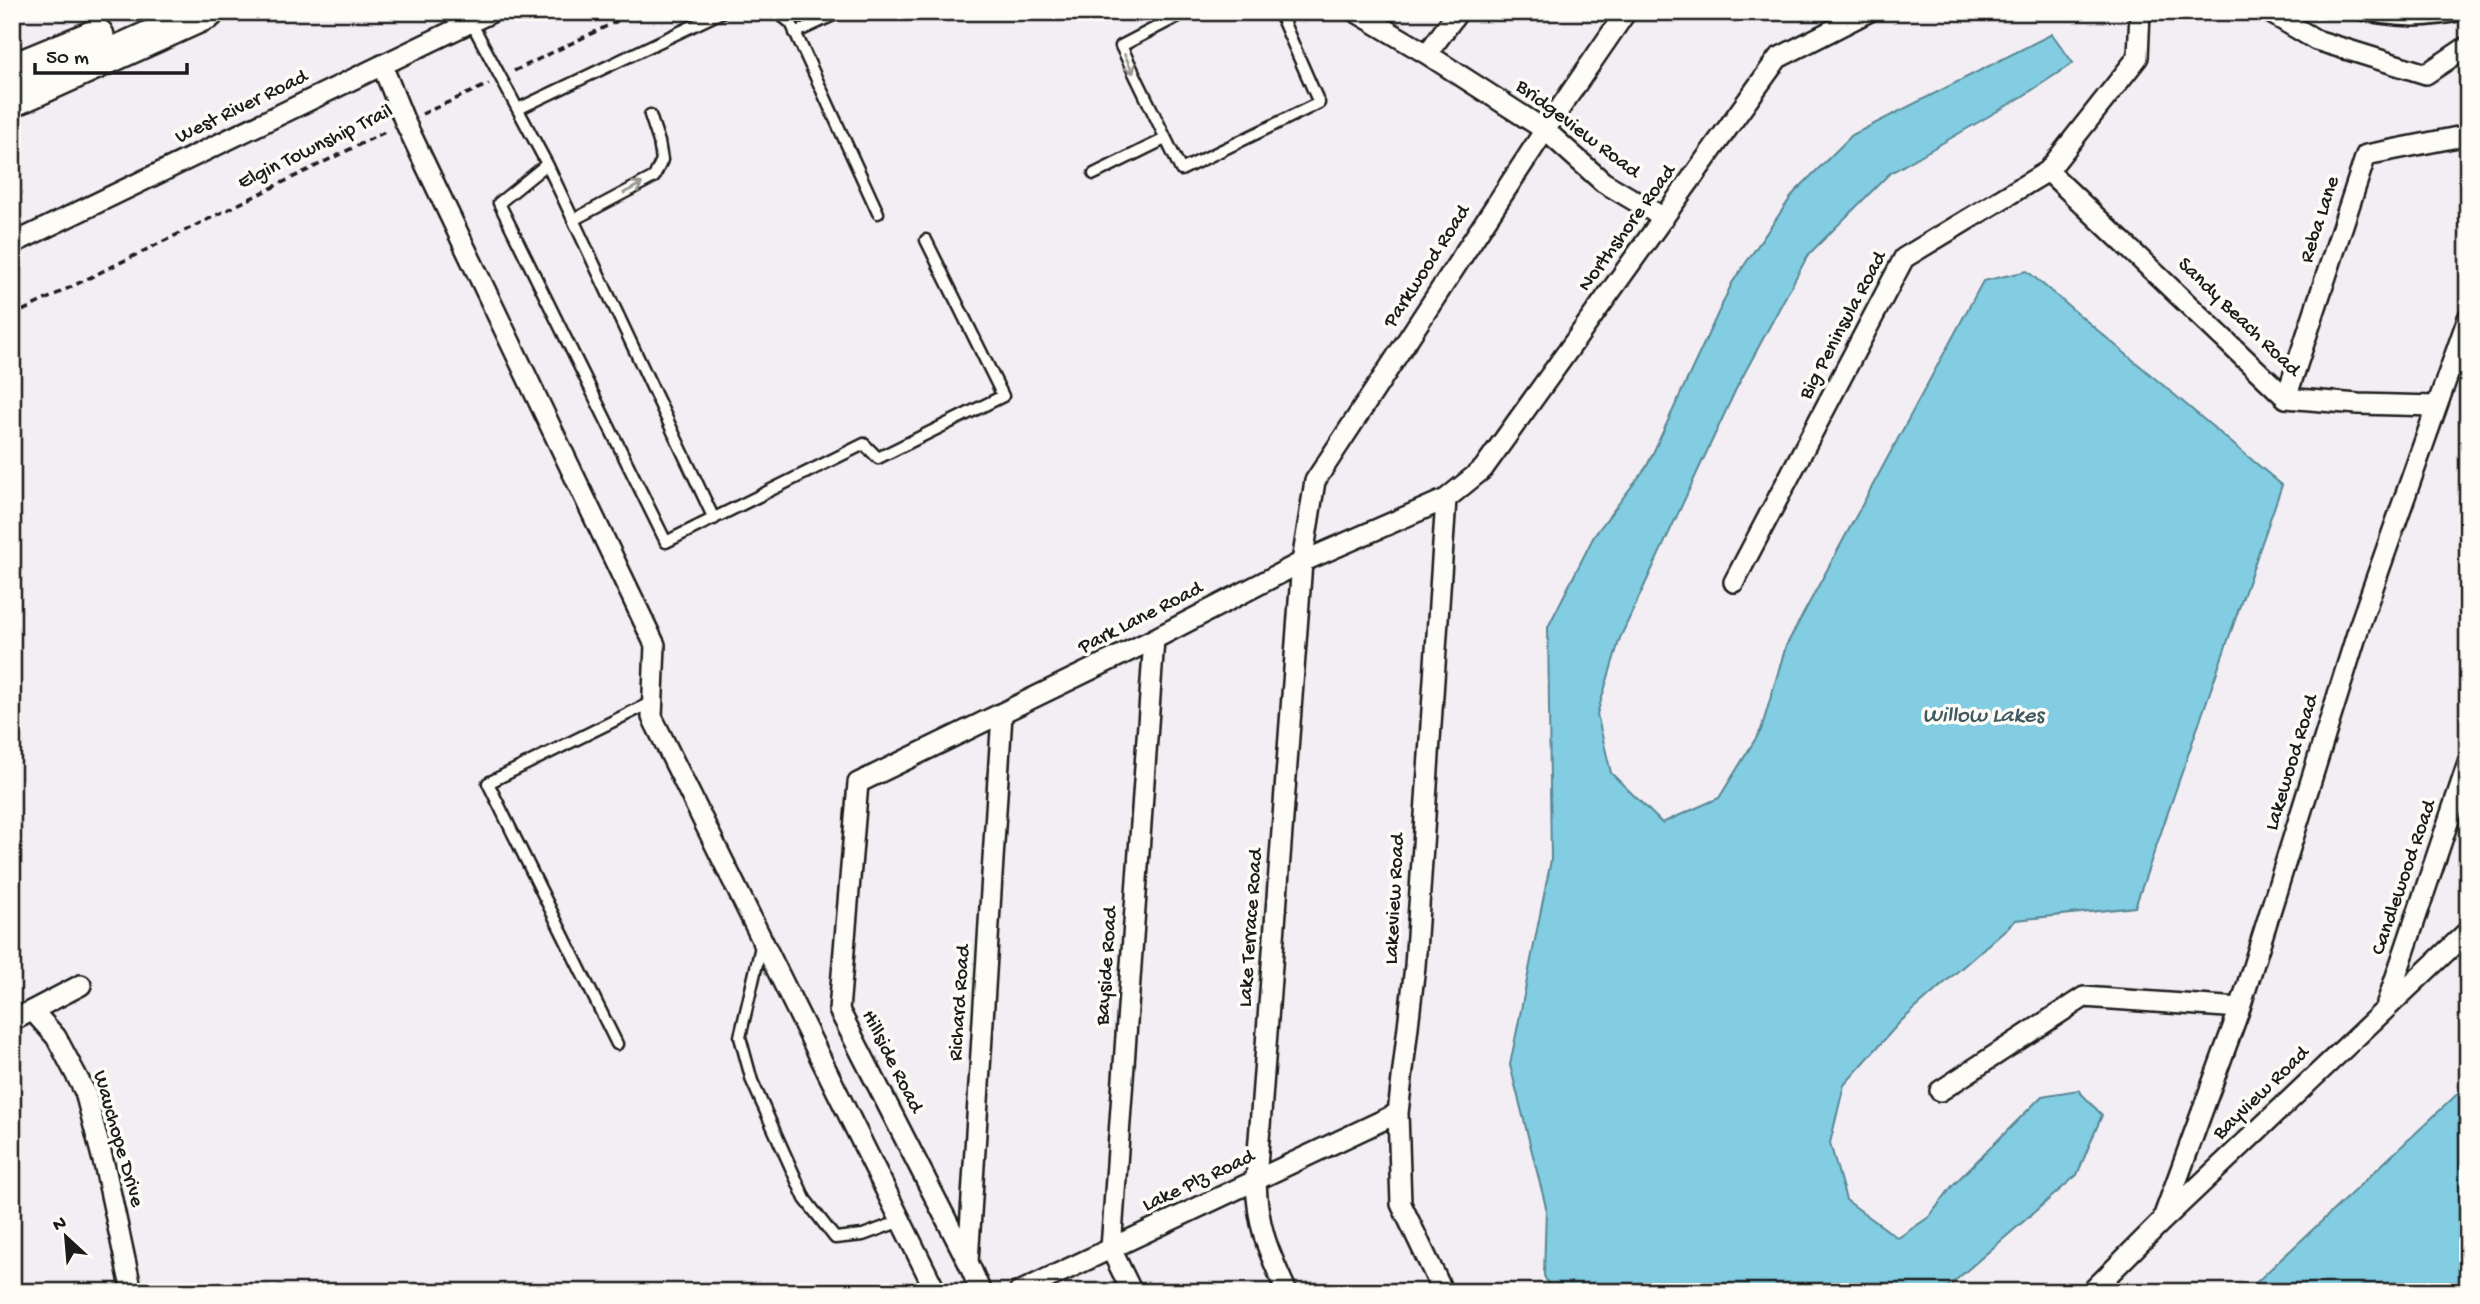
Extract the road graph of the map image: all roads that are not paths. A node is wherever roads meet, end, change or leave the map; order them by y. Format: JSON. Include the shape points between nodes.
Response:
{"nodes":[{"id":1,"x":150,"y":12,"type":"edge"},
{"id":2,"x":207,"y":12,"type":"edge"},
{"id":3,"x":492,"y":12,"type":"edge"},
{"id":4,"x":722,"y":12,"type":"edge"},
{"id":5,"x":777,"y":12,"type":"edge"},
{"id":6,"x":839,"y":12,"type":"edge"},
{"id":7,"x":1186,"y":12,"type":"edge"},
{"id":8,"x":1279,"y":12,"type":"edge"},
{"id":9,"x":1356,"y":12,"type":"edge"},
{"id":10,"x":1458,"y":12,"type":"edge"},
{"id":11,"x":1626,"y":12,"type":"edge"},
{"id":12,"x":1868,"y":12,"type":"edge"},
{"id":13,"x":2140,"y":12,"type":"edge"},
{"id":14,"x":2269,"y":12,"type":"edge"},
{"id":15,"x":2351,"y":12,"type":"edge"},
{"id":16,"x":2468,"y":13,"type":"edge"},
{"id":17,"x":471,"y":22,"type":"junction"},
{"id":18,"x":795,"y":33,"type":"junction"},
{"id":19,"x":2468,"y":46,"type":"edge"},
{"id":20,"x":1427,"y":54,"type":"junction"},
{"id":21,"x":382,"y":65,"type":"junction"},
{"id":22,"x":12,"y":71,"type":"edge"},
{"id":23,"x":12,"y":100,"type":"edge"},
{"id":24,"x":518,"y":109,"type":"junction"},
{"id":25,"x":650,"y":115,"type":"dead end"},
{"id":26,"x":1545,"y":130,"type":"junction"},
{"id":27,"x":2468,"y":135,"type":"edge"},
{"id":28,"x":1165,"y":139,"type":"junction"},
{"id":29,"x":547,"y":164,"type":"junction"},
{"id":30,"x":2048,"y":170,"type":"junction"},
{"id":31,"x":1094,"y":174,"type":"dead end"},
{"id":32,"x":878,"y":213,"type":"dead end"},
{"id":33,"x":1664,"y":218,"type":"junction"},
{"id":34,"x":573,"y":220,"type":"junction"},
{"id":35,"x":926,"y":240,"type":"dead end"},
{"id":36,"x":12,"y":244,"type":"edge"},
{"id":37,"x":2468,"y":318,"type":"edge"},
{"id":38,"x":2463,"y":345,"type":"edge"},
{"id":39,"x":2286,"y":398,"type":"junction"},
{"id":40,"x":2436,"y":406,"type":"junction"},
{"id":41,"x":1446,"y":499,"type":"junction"},
{"id":42,"x":714,"y":519,"type":"junction"},
{"id":43,"x":1302,"y":562,"type":"junction"},
{"id":44,"x":1734,"y":582,"type":"dead end"},
{"id":45,"x":1154,"y":639,"type":"junction"},
{"id":46,"x":652,"y":702,"type":"junction"},
{"id":47,"x":1002,"y":714,"type":"junction"},
{"id":48,"x":2468,"y":763,"type":"edge"},
{"id":49,"x":858,"y":783,"type":"joint"},
{"id":50,"x":2468,"y":931,"type":"edge"},
{"id":51,"x":762,"y":939,"type":"junction"},
{"id":52,"x":81,"y":985,"type":"dead end"},
{"id":53,"x":2385,"y":1007,"type":"junction"},
{"id":54,"x":2240,"y":1008,"type":"junction"},
{"id":55,"x":33,"y":1011,"type":"junction"},
{"id":56,"x":12,"y":1021,"type":"edge"},
{"id":57,"x":617,"y":1044,"type":"dead end"},
{"id":58,"x":1940,"y":1091,"type":"dead end"},
{"id":59,"x":1398,"y":1113,"type":"junction"},
{"id":60,"x":1256,"y":1180,"type":"junction"},
{"id":61,"x":902,"y":1221,"type":"junction"},
{"id":62,"x":2162,"y":1221,"type":"junction"},
{"id":63,"x":1111,"y":1248,"type":"junction"},
{"id":64,"x":968,"y":1262,"type":"junction"},
{"id":65,"x":132,"y":1292,"type":"edge"},
{"id":66,"x":936,"y":1292,"type":"edge"},
{"id":67,"x":981,"y":1292,"type":"edge"},
{"id":68,"x":1019,"y":1292,"type":"edge"},
{"id":69,"x":1132,"y":1292,"type":"edge"},
{"id":70,"x":1287,"y":1292,"type":"edge"},
{"id":71,"x":1443,"y":1292,"type":"edge"},
{"id":72,"x":2091,"y":1292,"type":"edge"}],
"edges":[{"from":1,"to":22,"type":"highway"},
{"from":2,"to":23,"type":"highway"},
{"from":3,"to":17,"type":"street","name":"West River Road"},
{"from":4,"to":24,"type":"lane"},
{"from":5,"to":18,"type":"lane"},
{"from":6,"to":18,"type":"lane"},
{"from":7,"to":28,"type":"lane","one_way":true,"via":[[1121,46]]},
{"from":8,"to":28,"type":"lane","via":[[1319,103],[1181,170]]},
{"from":9,"to":20,"type":"street","name":"Bridgeview Road"},
{"from":10,"to":20,"type":"street"},
{"from":11,"to":26,"type":"street","name":"Parkwood Road"},
{"from":12,"to":33,"type":"street","name":"Northshore Road","via":[[1777,58]]},
{"from":13,"to":30,"type":"street","name":"Big Peninsula Road","via":[[2138,57]]},
{"from":14,"to":19,"type":"street","via":[[2316,40],[2426,74]]},
{"from":15,"to":16,"type":"lane","via":[[2386,21],[2438,21]]},
{"from":17,"to":21,"type":"street","name":"West River Road"},
{"from":17,"to":24,"type":"lane"},
{"from":18,"to":32,"type":"lane"},
{"from":20,"to":26,"type":"street","name":"Bridgeview Road"},
{"from":21,"to":36,"type":"street","name":"West River Road"},
{"from":21,"to":46,"type":"street","via":[[655,645]]},
{"from":24,"to":29,"type":"lane"},
{"from":34,"to":25,"type":"lane","one_way":true,"via":[[654,177],[662,160]]},
{"from":26,"to":33,"type":"street","name":"Bridgeview Road","via":[[1603,183]]},
{"from":26,"to":43,"type":"street","name":"Parkwood Road","via":[[1315,481]]},
{"from":27,"to":39,"type":"street","name":"Reba Lane","via":[[2366,155]]},
{"from":28,"to":31,"type":"lane"},
{"from":29,"to":34,"type":"lane"},
{"from":29,"to":42,"type":"lane","via":[[499,203],[666,542]]},
{"from":30,"to":39,"type":"street","name":"Sandy Beach Road"},
{"from":30,"to":44,"type":"street","name":"Big Peninsula Road","via":[[1904,258]]},
{"from":33,"to":41,"type":"street","name":"Northshore Road","via":[[1483,469]]},
{"from":34,"to":42,"type":"lane"},
{"from":35,"to":42,"type":"lane","via":[[1003,396],[878,458],[864,444]]},
{"from":37,"to":38,"type":"street","name":"Lakewood Road"},
{"from":38,"to":40,"type":"street","name":"Lakewood Road"},
{"from":39,"to":40,"type":"street","name":"Sandy Beach Road"},
{"from":40,"to":54,"type":"street","name":"Lakewood Road","via":[[2358,627]]},
{"from":41,"to":43,"type":"street","name":"Park Lane Road"},
{"from":41,"to":59,"type":"street","name":"Lakeview Road","via":[[1415,966]]},
{"from":43,"to":45,"type":"street","name":"Park Lane Road"},
{"from":43,"to":60,"type":"street","name":"Lake Terrace Road"},
{"from":45,"to":47,"type":"street","name":"Park Lane Road"},
{"from":45,"to":63,"type":"street","name":"Bayside Road"},
{"from":46,"to":51,"type":"street","via":[[652,717]]},
{"from":46,"to":57,"type":"lane","via":[[488,783]]},
{"from":47,"to":49,"type":"street","name":"Park Lane Road"},
{"from":47,"to":64,"type":"street","name":"Richard Road"},
{"from":48,"to":53,"type":"street","name":"Candlewood Road"},
{"from":49,"to":64,"type":"street","name":"Hillside Road","via":[[839,1010]]},
{"from":50,"to":53,"type":"street","name":"Bayview Road"},
{"from":51,"to":61,"type":"street"},
{"from":51,"to":61,"type":"lane","via":[[740,1037],[752,1081],[806,1199],[835,1238],[863,1235]]},
{"from":52,"to":55,"type":"street"},
{"from":53,"to":62,"type":"street","name":"Bayview Road"},
{"from":54,"to":58,"type":"street","via":[[2084,997]]},
{"from":54,"to":62,"type":"street","name":"Lakewood Road"},
{"from":55,"to":56,"type":"street"},
{"from":55,"to":65,"type":"street","name":"Wauchope Drive","via":[[56,1037],[85,1092]]},
{"from":59,"to":60,"type":"street","name":"Lake Plz Road"},
{"from":59,"to":71,"type":"street","name":"Lakeview Road","via":[[1401,1203]]},
{"from":60,"to":63,"type":"street","name":"Lake Plz Road"},
{"from":60,"to":70,"type":"street","name":"Lake Terrace Road","via":[[1256,1210]]},
{"from":61,"to":66,"type":"street"},
{"from":62,"to":72,"type":"street","name":"Bayview Road"},
{"from":63,"to":68,"type":"street","name":"Lake Plz Road"},
{"from":63,"to":69,"type":"street","name":"Bayside Road"},
{"from":64,"to":67,"type":"street","name":"Richard Road"}]}
